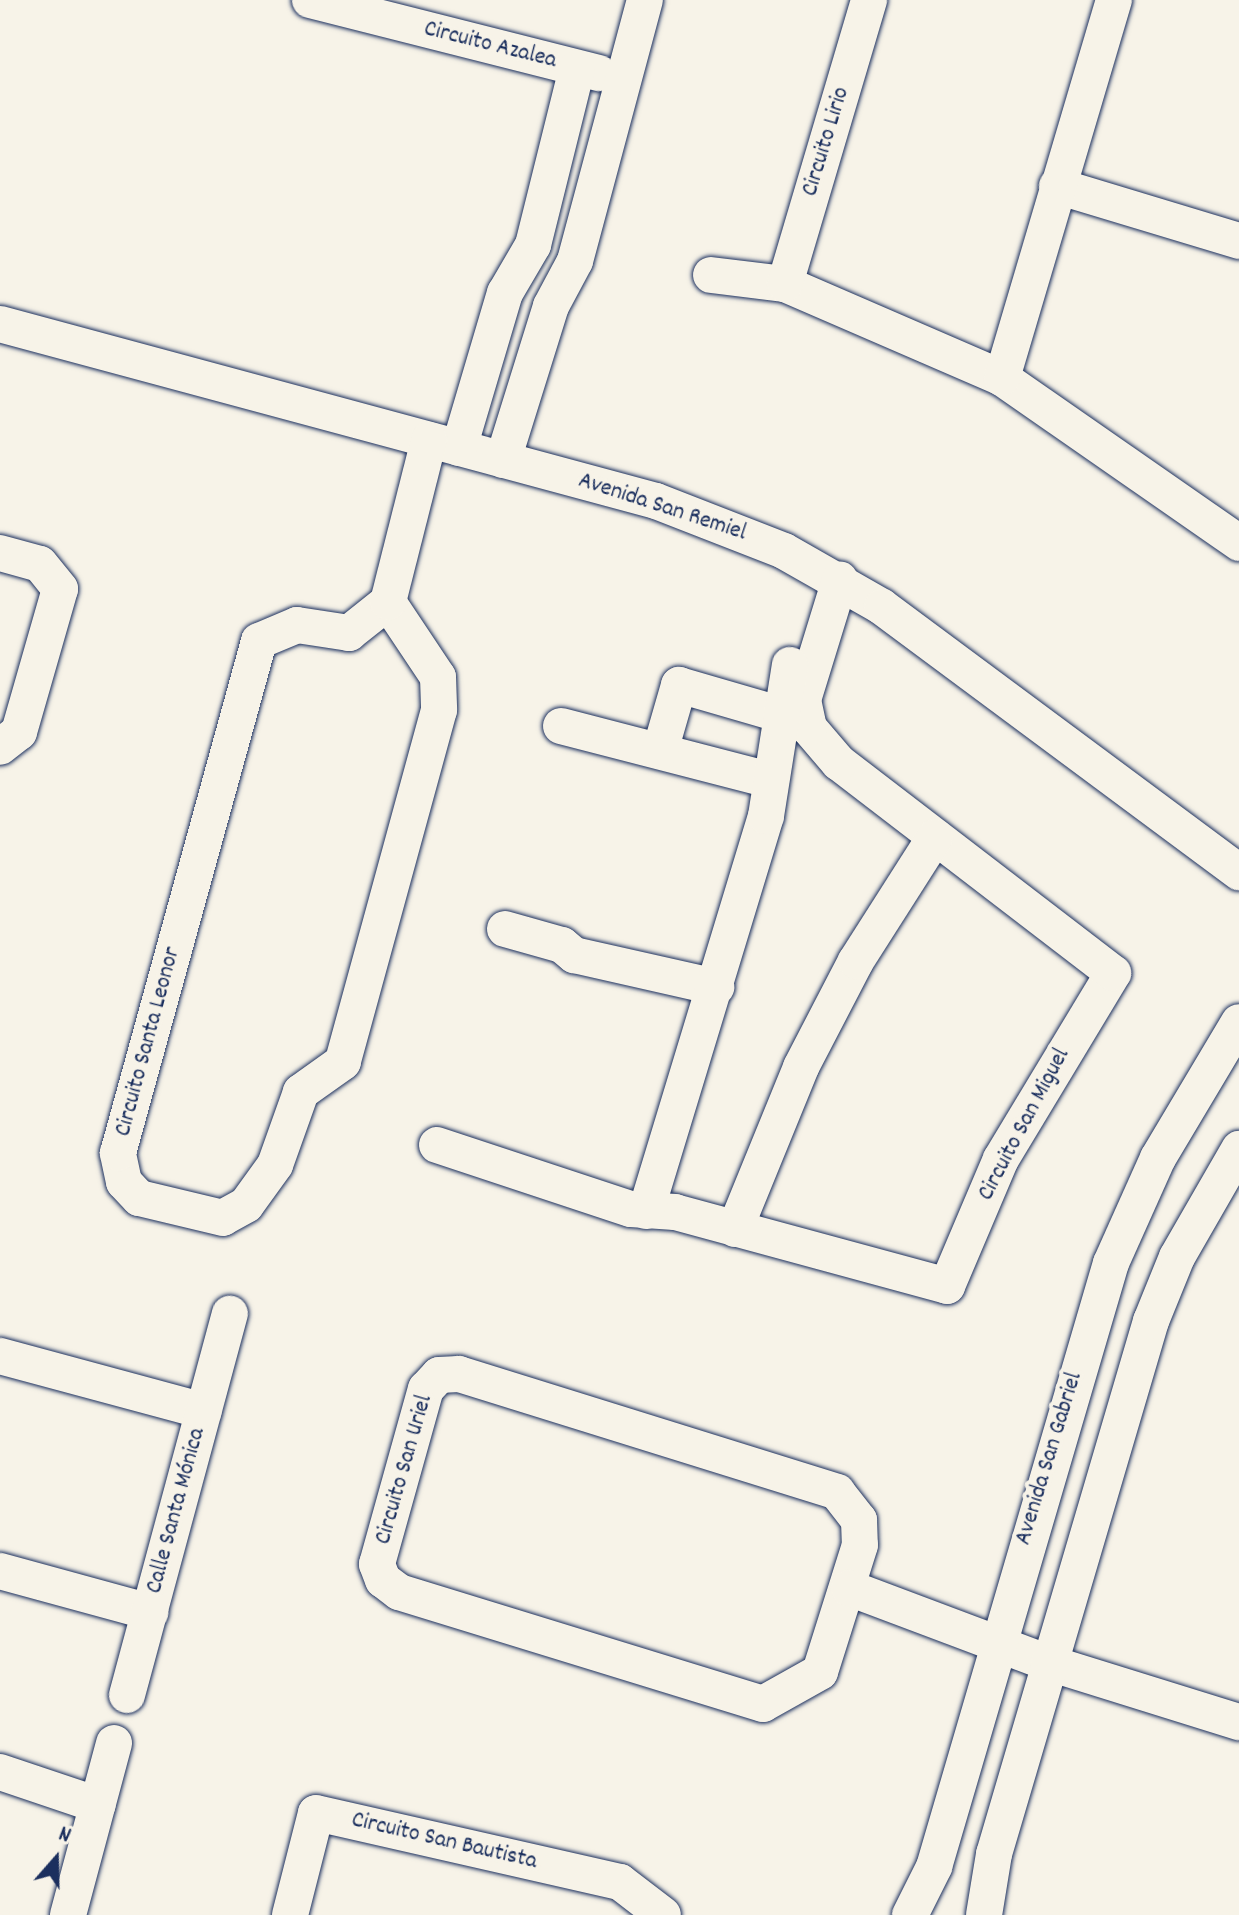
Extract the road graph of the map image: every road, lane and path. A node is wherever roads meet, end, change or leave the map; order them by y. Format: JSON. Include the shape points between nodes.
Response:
{"nodes":[{"id":1,"x":310,"y":0,"type":"edge"},
{"id":2,"x":645,"y":0,"type":"edge"},
{"id":3,"x":869,"y":0,"type":"edge"},
{"id":4,"x":1114,"y":0,"type":"edge"},
{"id":5,"x":577,"y":68,"type":"junction"},
{"id":6,"x":623,"y":80,"type":"junction"},
{"id":7,"x":1057,"y":186,"type":"junction"},
{"id":8,"x":1239,"y":241,"type":"edge"},
{"id":9,"x":711,"y":275,"type":"dead end"},
{"id":10,"x":785,"y":284,"type":"junction"},
{"id":11,"x":505,"y":293,"type":"junction"},
{"id":12,"x":551,"y":306,"type":"junction"},
{"id":13,"x":0,"y":324,"type":"edge"},
{"id":14,"x":1002,"y":378,"type":"junction"},
{"id":15,"x":444,"y":444,"type":"junction"},
{"id":16,"x":503,"y":460,"type":"junction"},
{"id":17,"x":1239,"y":543,"type":"edge"},
{"id":18,"x":0,"y":553,"type":"edge"},
{"id":19,"x":829,"y":574,"type":"junction"},
{"id":20,"x":388,"y":602,"type":"junction"},
{"id":21,"x":779,"y":714,"type":"junction"},
{"id":22,"x":561,"y":726,"type":"dead end"},
{"id":23,"x":0,"y":747,"type":"edge"},
{"id":24,"x":660,"y":751,"type":"junction"},
{"id":25,"x":770,"y":780,"type":"junction"},
{"id":26,"x":935,"y":837,"type":"junction"},
{"id":27,"x":1239,"y":872,"type":"edge"},
{"id":28,"x":505,"y":929,"type":"dead end"},
{"id":29,"x":716,"y":987,"type":"junction"},
{"id":30,"x":1239,"y":1022,"type":"edge"},
{"id":31,"x":437,"y":1145,"type":"dead end"},
{"id":32,"x":1239,"y":1149,"type":"edge"},
{"id":33,"x":657,"y":1207,"type":"junction"},
{"id":34,"x":735,"y":1229,"type":"junction"},
{"id":35,"x":230,"y":1314,"type":"dead end"},
{"id":36,"x":0,"y":1356,"type":"edge"},
{"id":37,"x":204,"y":1411,"type":"junction"},
{"id":38,"x":0,"y":1571,"type":"edge"},
{"id":39,"x":849,"y":1588,"type":"junction"},
{"id":40,"x":150,"y":1612,"type":"junction"},
{"id":41,"x":996,"y":1643,"type":"junction"},
{"id":42,"x":1049,"y":1663,"type":"junction"},
{"id":43,"x":127,"y":1695,"type":"dead end"},
{"id":44,"x":1239,"y":1722,"type":"edge"},
{"id":45,"x":114,"y":1743,"type":"dead end"},
{"id":46,"x":0,"y":1772,"type":"edge"},
{"id":47,"x":98,"y":1805,"type":"junction"},
{"id":48,"x":68,"y":1915,"type":"edge"},
{"id":49,"x":290,"y":1915,"type":"edge"},
{"id":50,"x":663,"y":1915,"type":"edge"},
{"id":51,"x":910,"y":1915,"type":"edge"},
{"id":52,"x":984,"y":1915,"type":"edge"}],
"edges":[{"from":1,"to":5,"type":"street","name":"Circuito Azalea"},
{"from":2,"to":6,"type":"street"},
{"from":3,"to":10,"type":"street","name":"Circuito Lirio"},
{"from":4,"to":7,"type":"street"},
{"from":5,"to":6,"type":"street","name":"Circuito Azalea"},
{"from":5,"to":11,"type":"street","name":"Circuito Azalea","via":[[533,245]]},
{"from":6,"to":12,"type":"street","via":[[575,261]]},
{"from":7,"to":8,"type":"street"},
{"from":7,"to":14,"type":"street"},
{"from":9,"to":10,"type":"street"},
{"from":10,"to":14,"type":"street"},
{"from":11,"to":12,"type":"street"},
{"from":11,"to":15,"type":"street","name":"Circuito Azalea"},
{"from":12,"to":16,"type":"street"},
{"from":13,"to":15,"type":"street","name":"Avenida San Remiel"},
{"from":14,"to":17,"type":"street"},
{"from":15,"to":16,"type":"street","name":"Avenida San Remiel"},
{"from":15,"to":20,"type":"street"},
{"from":16,"to":19,"type":"street","name":"Avenida San Remiel","via":[[725,525]]},
{"from":18,"to":23,"type":"street","via":[[40,564],[60,589],[19,732]]},
{"from":19,"to":21,"type":"street"},
{"from":19,"to":26,"type":"street","name":"Circuito San Miguel","via":[[803,700],[809,728],[839,763]]},
{"from":19,"to":27,"type":"street","name":"Avenida San Remiel"},
{"from":20,"to":20,"type":"street","name":"Circuito Santa Leonor","via":[[349,633],[297,625],[259,641],[118,1153],[124,1182],[139,1198],[223,1218],[246,1205],[275,1165],[301,1092],[343,1062],[439,710],[438,677]]},
{"from":21,"to":24,"type":"street","via":[[679,685]]},
{"from":21,"to":25,"type":"street"},
{"from":22,"to":24,"type":"street"},
{"from":24,"to":25,"type":"street"},
{"from":25,"to":29,"type":"street"},
{"from":26,"to":34,"type":"street","via":[[856,961],[801,1067]]},
{"from":26,"to":34,"type":"street","name":"Circuito San Miguel","via":[[1113,973],[1001,1159],[947,1286]]},
{"from":28,"to":29,"type":"street","via":[[562,945],[580,940]]},
{"from":29,"to":33,"type":"street"},
{"from":30,"to":41,"type":"street","name":"Avenida San Gabriel","via":[[1158,1158],[1111,1263]]},
{"from":31,"to":33,"type":"street","name":"Circuito San Miguel","via":[[539,1174],[559,1170]]},
{"from":32,"to":42,"type":"street","via":[[1177,1257],[1151,1321]]},
{"from":33,"to":34,"type":"street","name":"Circuito San Miguel"},
{"from":35,"to":37,"type":"street","name":"Calle Santa Mónica"},
{"from":36,"to":37,"type":"street","name":"Calle Santa Mónica"},
{"from":37,"to":40,"type":"street","name":"Calle Santa Mónica"},
{"from":38,"to":40,"type":"street","name":"Calle Santa Mónica"},
{"from":39,"to":39,"type":"street","name":"Circuito San Uriel","via":[[859,1520],[837,1492],[459,1374],[439,1375],[426,1389],[377,1564],[399,1592],[763,1704],[820,1672]]},
{"from":39,"to":41,"type":"street"},
{"from":40,"to":43,"type":"street","name":"Calle Santa Mónica"},
{"from":41,"to":42,"type":"street"},
{"from":41,"to":51,"type":"street","name":"Avenida San Gabriel","via":[[934,1867]]},
{"from":42,"to":44,"type":"street"},
{"from":42,"to":52,"type":"street","via":[[994,1854]]},
{"from":45,"to":47,"type":"street"},
{"from":46,"to":47,"type":"street"},
{"from":47,"to":48,"type":"street"},
{"from":49,"to":50,"type":"street","name":"Circuito San Bautista","via":[[316,1813],[620,1882]]}]}
